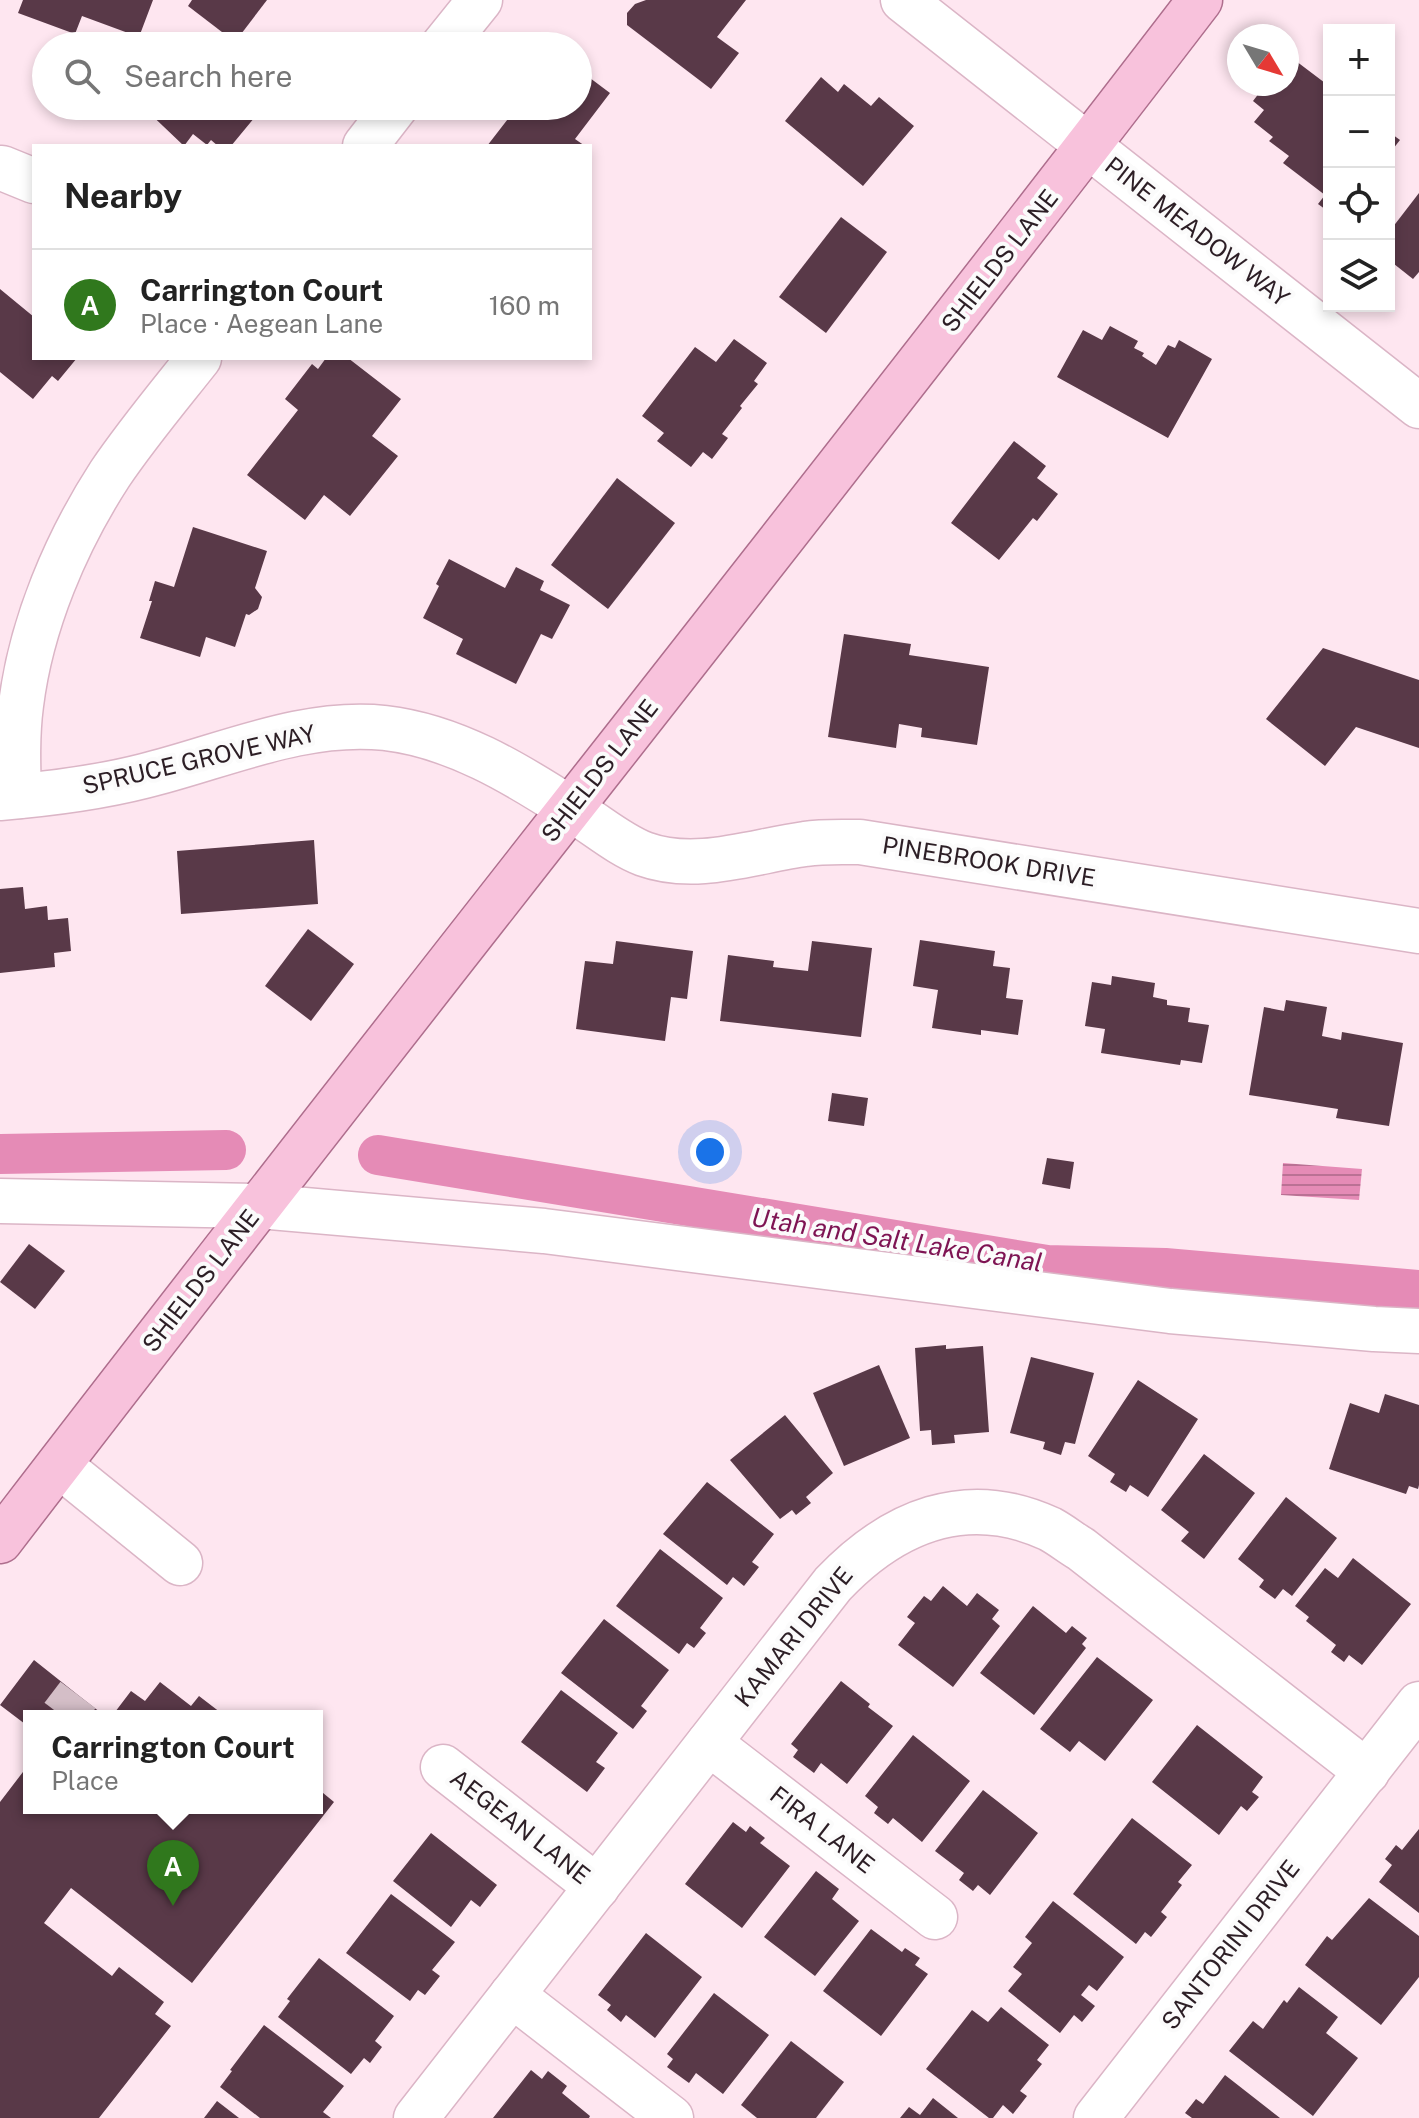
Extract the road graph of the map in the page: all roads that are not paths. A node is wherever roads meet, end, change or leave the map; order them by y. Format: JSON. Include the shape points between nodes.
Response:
{"nodes":[{"id":1,"x":480,"y":0,"type":"edge"},
{"id":2,"x":903,"y":0,"type":"edge"},
{"id":3,"x":1200,"y":0,"type":"edge"},
{"id":4,"x":454,"y":32,"type":"edge"},
{"id":5,"x":385,"y":120,"type":"edge"},
{"id":6,"x":367,"y":144,"type":"edge"},
{"id":7,"x":1089,"y":146,"type":"junction"},
{"id":8,"x":197,"y":360,"type":"edge"},
{"id":9,"x":1419,"y":406,"type":"edge"},
{"id":10,"x":10,"y":797,"type":"edge"},
{"id":11,"x":571,"y":809,"type":"junction"},
{"id":12,"x":1419,"y":931,"type":"edge"},
{"id":13,"x":0,"y":1201,"type":"edge"},
{"id":14,"x":259,"y":1206,"type":"junction"},
{"id":15,"x":1419,"y":1331,"type":"edge"},
{"id":16,"x":59,"y":1465,"type":"junction"},
{"id":17,"x":0,"y":1541,"type":"edge"},
{"id":18,"x":180,"y":1563,"type":"dead end"},
{"id":19,"x":1419,"y":1704,"type":"edge"},
{"id":20,"x":709,"y":1743,"type":"junction"},
{"id":21,"x":443,"y":1767,"type":"dead end"},
{"id":22,"x":1367,"y":1772,"type":"junction"},
{"id":23,"x":597,"y":1887,"type":"junction"},
{"id":24,"x":935,"y":1917,"type":"dead end"},
{"id":25,"x":512,"y":1995,"type":"junction"},
{"id":26,"x":416,"y":2118,"type":"edge"},
{"id":27,"x":671,"y":2118,"type":"edge"},
{"id":28,"x":1096,"y":2118,"type":"edge"}],
"edges":[{"from":1,"to":4,"type":"street"},
{"from":2,"to":7,"type":"street","name":"PINE MEADOW WAY"},
{"from":3,"to":7,"type":"main road","name":"SHIELDS LANE"},
{"from":5,"to":6,"type":"street"},
{"from":7,"to":9,"type":"street","name":"PINE MEADOW WAY"},
{"from":7,"to":11,"type":"main road","name":"SHIELDS LANE"},
{"from":8,"to":10,"type":"street","via":[[110,474],[59,573],[31,655]]},
{"from":10,"to":11,"type":"street","name":"SPRUCE GROVE WAY","via":[[142,777],[282,737],[351,727],[411,732],[467,750]]},
{"from":11,"to":12,"type":"street","name":"PINEBROOK DRIVE","via":[[645,855],[679,861],[711,861],[808,843],[860,842]]},
{"from":11,"to":14,"type":"main road","name":"SHIELDS LANE"},
{"from":13,"to":14,"type":"street"},
{"from":14,"to":15,"type":"street","via":[[544,1231],[1170,1311]]},
{"from":14,"to":16,"type":"main road","name":"SHIELDS LANE"},
{"from":16,"to":17,"type":"main road","name":"SHIELDS LANE"},
{"from":16,"to":18,"type":"street"},
{"from":19,"to":22,"type":"street","name":"SANTORINI DRIVE"},
{"from":20,"to":22,"type":"street","name":"KAMARI DRIVE","via":[[856,1560],[910,1524],[977,1512],[1015,1517],[1081,1549]]},
{"from":20,"to":23,"type":"street","name":"KAMARI DRIVE"},
{"from":20,"to":24,"type":"street","name":"FIRA LANE"},
{"from":21,"to":23,"type":"street","name":"AEGEAN LANE"},
{"from":22,"to":28,"type":"street","name":"SANTORINI DRIVE"},
{"from":23,"to":25,"type":"street","name":"KAMARI DRIVE"},
{"from":25,"to":26,"type":"street","name":"KAMARI DRIVE"},
{"from":25,"to":27,"type":"street"}]}
